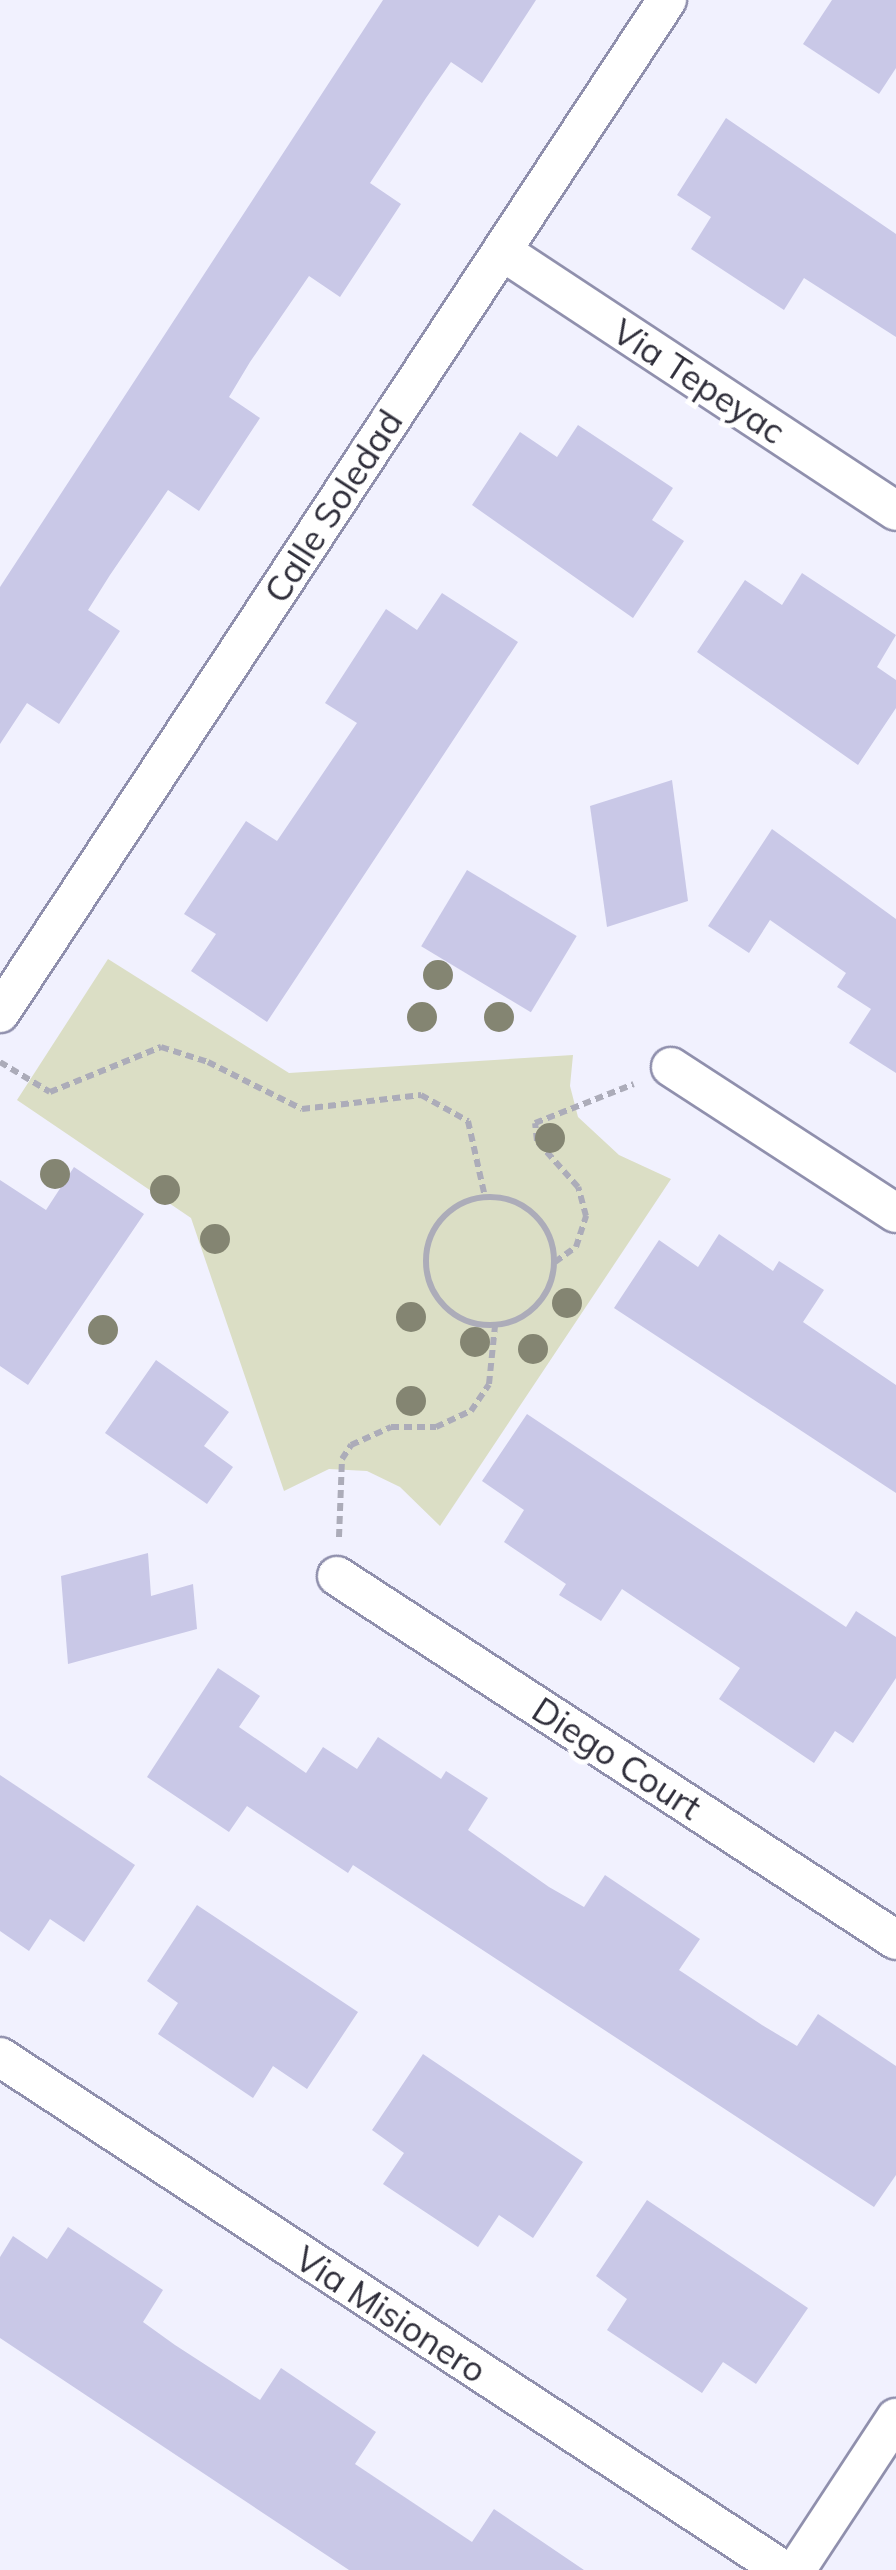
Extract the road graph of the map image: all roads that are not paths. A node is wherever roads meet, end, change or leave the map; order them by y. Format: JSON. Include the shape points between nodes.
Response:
{"nodes":[{"id":1,"x":667,"y":0,"type":"edge"},
{"id":2,"x":502,"y":251,"type":"junction"},
{"id":3,"x":896,"y":511,"type":"edge"},
{"id":4,"x":0,"y":1013,"type":"edge"},
{"id":5,"x":671,"y":1067,"type":"road end"},
{"id":6,"x":896,"y":1214,"type":"edge"},
{"id":7,"x":338,"y":1576,"type":"road end"},
{"id":8,"x":896,"y":1940,"type":"edge"},
{"id":9,"x":0,"y":2057,"type":"edge"},
{"id":10,"x":896,"y":2418,"type":"edge"},
{"id":11,"x":782,"y":2570,"type":"edge"},
{"id":12,"x":796,"y":2570,"type":"edge"}],
"edges":[{"from":1,"to":2,"type":"street","name":"Calle Soledad"},
{"from":2,"to":3,"type":"street","name":"Via Tepeyac"},
{"from":2,"to":4,"type":"street","name":"Calle Soledad"},
{"from":5,"to":6,"type":"street"},
{"from":7,"to":8,"type":"street","name":"Diego Court"},
{"from":9,"to":11,"type":"street","name":"Via Misionero"},
{"from":10,"to":12,"type":"street"}]}
